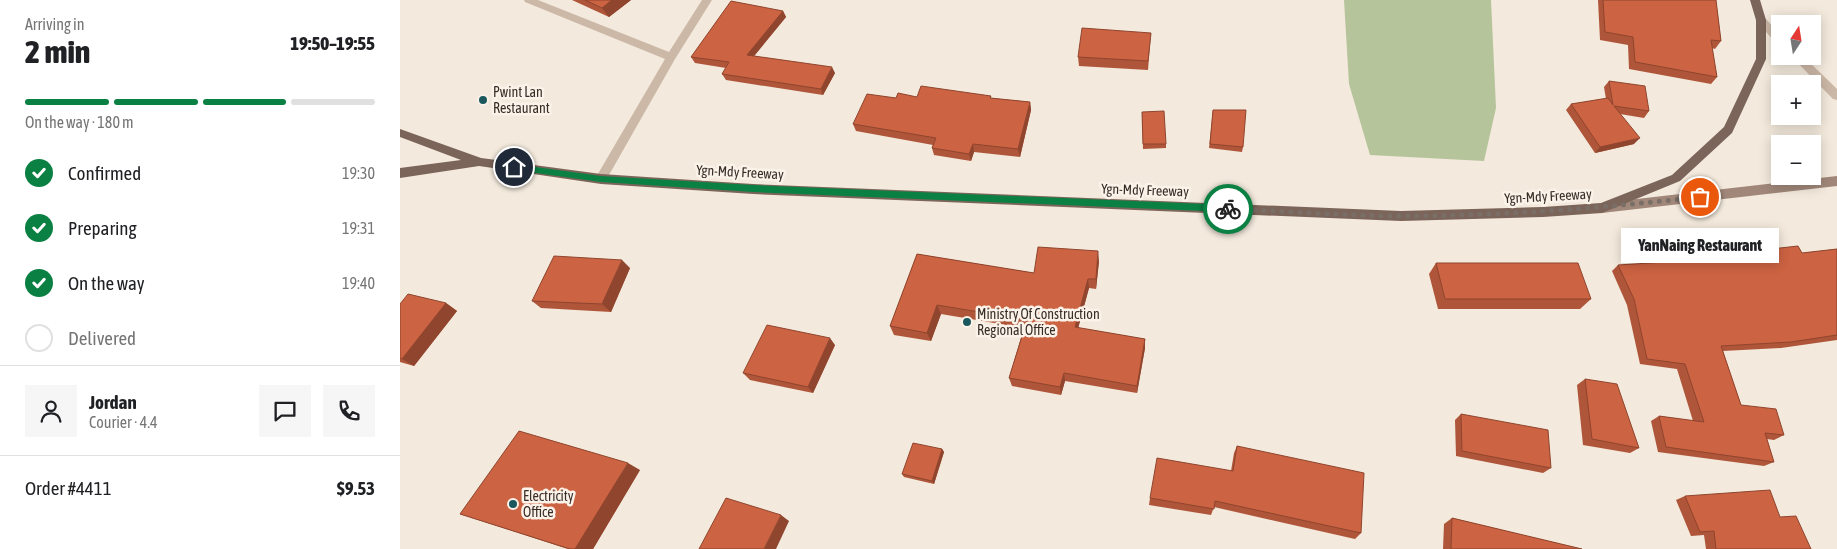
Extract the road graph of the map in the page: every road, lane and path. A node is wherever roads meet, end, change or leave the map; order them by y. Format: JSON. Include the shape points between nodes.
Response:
{"nodes":[{"id":1,"x":528,"y":0,"type":"edge"},
{"id":2,"x":707,"y":0,"type":"edge"},
{"id":3,"x":1755,"y":0,"type":"edge"},
{"id":4,"x":1760,"y":20,"type":"junction"},
{"id":5,"x":1771,"y":31,"type":"edge"},
{"id":6,"x":671,"y":58,"type":"junction"},
{"id":7,"x":1805,"y":65,"type":"edge"},
{"id":8,"x":1837,"y":96,"type":"edge"},
{"id":9,"x":400,"y":133,"type":"edge"},
{"id":10,"x":479,"y":162,"type":"junction"},
{"id":11,"x":400,"y":174,"type":"edge"},
{"id":12,"x":601,"y":179,"type":"junction"},
{"id":13,"x":1837,"y":181,"type":"edge"},
{"id":14,"x":1602,"y":208,"type":"junction"}],
"edges":[{"from":1,"to":6,"type":"street"},
{"from":2,"to":6,"type":"street"},
{"from":3,"to":4,"type":"main road","name":"Ygn-Mdy Freeway"},
{"from":4,"to":5,"type":"street"},
{"from":4,"to":14,"type":"main road","name":"Ygn-Mdy Freeway","via":[[1761,59],[1728,130],[1676,178]]},
{"from":6,"to":12,"type":"street"},
{"from":7,"to":8,"type":"street"},
{"from":9,"to":10,"type":"main road"},
{"from":10,"to":11,"type":"main road","name":"Ygn-Mdy Freeway"},
{"from":10,"to":12,"type":"main road","name":"Ygn-Mdy Freeway"},
{"from":12,"to":14,"type":"main road","name":"Ygn-Mdy Freeway","via":[[763,189],[1401,216]]},
{"from":13,"to":14,"type":"main road"}]}
